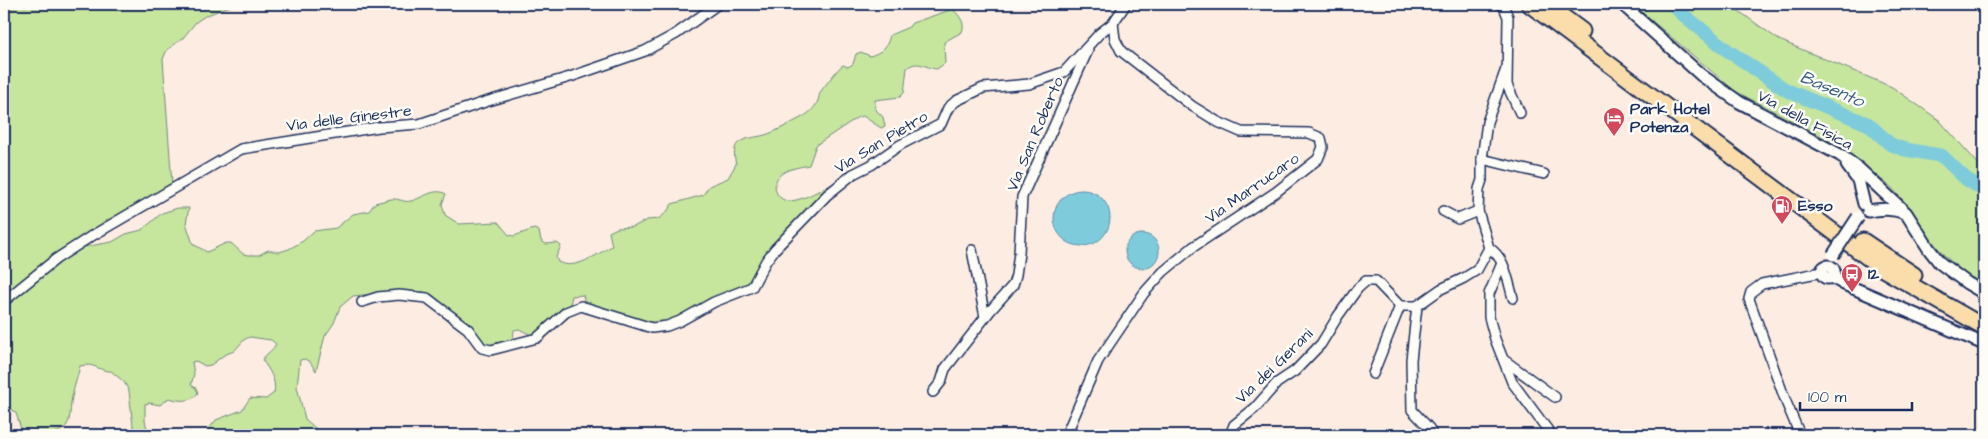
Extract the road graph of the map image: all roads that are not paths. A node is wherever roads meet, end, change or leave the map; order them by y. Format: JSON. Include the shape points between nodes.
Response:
{"nodes":[{"id":1,"x":718,"y":4,"type":"edge"},
{"id":2,"x":1126,"y":4,"type":"edge"},
{"id":3,"x":1500,"y":4,"type":"edge"},
{"id":4,"x":1529,"y":4,"type":"edge"},
{"id":5,"x":1546,"y":4,"type":"edge"},
{"id":6,"x":1622,"y":4,"type":"edge"},
{"id":7,"x":1113,"y":22,"type":"junction"},
{"id":8,"x":1091,"y":43,"type":"junction"},
{"id":9,"x":1506,"y":69,"type":"junction"},
{"id":10,"x":1520,"y":114,"type":"dead end"},
{"id":11,"x":1840,"y":155,"type":"junction"},
{"id":12,"x":1482,"y":159,"type":"junction"},
{"id":13,"x":1544,"y":174,"type":"dead end"},
{"id":14,"x":1881,"y":189,"type":"junction"},
{"id":15,"x":1443,"y":210,"type":"dead end"},
{"id":16,"x":1478,"y":211,"type":"junction"},
{"id":17,"x":1863,"y":211,"type":"junction"},
{"id":18,"x":1906,"y":214,"type":"junction"},
{"id":19,"x":1489,"y":248,"type":"junction"},
{"id":20,"x":972,"y":250,"type":"dead end"},
{"id":21,"x":1502,"y":263,"type":"junction"},
{"id":22,"x":1828,"y":272,"type":"junction"},
{"id":23,"x":1984,"y":293,"type":"edge"},
{"id":24,"x":1513,"y":298,"type":"dead end"},
{"id":25,"x":4,"y":301,"type":"edge"},
{"id":26,"x":362,"y":302,"type":"dead end"},
{"id":27,"x":1400,"y":306,"type":"junction"},
{"id":28,"x":1417,"y":306,"type":"junction"},
{"id":29,"x":985,"y":317,"type":"junction"},
{"id":30,"x":1984,"y":317,"type":"edge"},
{"id":31,"x":1984,"y":327,"type":"edge"},
{"id":32,"x":1984,"y":344,"type":"edge"},
{"id":33,"x":1504,"y":360,"type":"junction"},
{"id":34,"x":1374,"y":374,"type":"dead end"},
{"id":35,"x":933,"y":392,"type":"dead end"},
{"id":36,"x":1555,"y":397,"type":"dead end"},
{"id":37,"x":1550,"y":433,"type":"dead end"},
{"id":38,"x":1066,"y":435,"type":"edge"},
{"id":39,"x":1230,"y":435,"type":"edge"},
{"id":40,"x":1432,"y":435,"type":"edge"},
{"id":41,"x":1800,"y":435,"type":"edge"}],
"edges":[{"from":1,"to":25,"type":"street","name":"Via delle Ginestre","via":[[645,51],[419,124],[241,149],[90,238]]},
{"from":2,"to":7,"type":"street"},
{"from":3,"to":9,"type":"street","via":[[1508,17]]},
{"from":4,"to":31,"type":"highway","via":[[1884,268]]},
{"from":5,"to":30,"type":"highway","via":[[1867,244]]},
{"from":6,"to":11,"type":"street","name":"Via della Fisica","via":[[1702,75],[1739,102]]},
{"from":7,"to":8,"type":"street","name":"Via San Pietro"},
{"from":7,"to":38,"type":"street","name":"Via Marrucaro","via":[[1115,39],[1121,51],[1218,122],[1241,132],[1309,133],[1321,138],[1324,147],[1318,159],[1193,247],[1144,293],[1098,361]]},
{"from":8,"to":26,"type":"street","name":"Via San Pietro","via":[[1064,72],[1029,84],[983,88],[956,101],[948,108],[940,124],[900,144],[852,174],[826,195],[766,261],[752,288],[714,302],[667,326],[652,328],[581,306],[566,312],[537,338],[491,350],[482,348],[468,329],[427,298],[392,296]]},
{"from":8,"to":29,"type":"street","name":"Via San Roberto","via":[[1022,197],[1013,285]]},
{"from":9,"to":10,"type":"street","via":[[1507,85]]},
{"from":9,"to":12,"type":"street","via":[[1487,122]]},
{"from":11,"to":14,"type":"street","name":"Via della Fisica"},
{"from":11,"to":17,"type":"street","via":[[1858,180]]},
{"from":12,"to":13,"type":"street"},
{"from":12,"to":16,"type":"street"},
{"from":14,"to":17,"type":"street"},
{"from":14,"to":18,"type":"street","name":"Via della Fisica"},
{"from":15,"to":16,"type":"street","via":[[1458,219]]},
{"from":16,"to":19,"type":"street"},
{"from":17,"to":18,"type":"street","via":[[1896,209]]},
{"from":17,"to":22,"type":"street","bridge":true,"via":[[1833,255]]},
{"from":18,"to":23,"type":"street","name":"Via della Fisica","via":[[1940,263]]},
{"from":19,"to":21,"type":"street","via":[[1496,252]]},
{"from":19,"to":28,"type":"street","via":[[1477,270]]},
{"from":20,"to":29,"type":"street"},
{"from":21,"to":24,"type":"street"},
{"from":21,"to":33,"type":"street","via":[[1489,294],[1489,317]]},
{"from":22,"to":32,"type":"street","via":[[1849,287]]},
{"from":22,"to":41,"type":"street","via":[[1762,284],[1751,292],[1749,299]]},
{"from":27,"to":28,"type":"street"},
{"from":27,"to":34,"type":"street"},
{"from":27,"to":39,"type":"street","name":"Via dei Gerani","via":[[1376,281],[1366,281],[1321,344],[1234,425]]},
{"from":28,"to":40,"type":"street","via":[[1411,360],[1412,410]]},
{"from":29,"to":35,"type":"street","name":"Via San Roberto","via":[[945,369]]},
{"from":33,"to":36,"type":"street"},
{"from":33,"to":37,"type":"street","via":[[1512,382]]}]}
